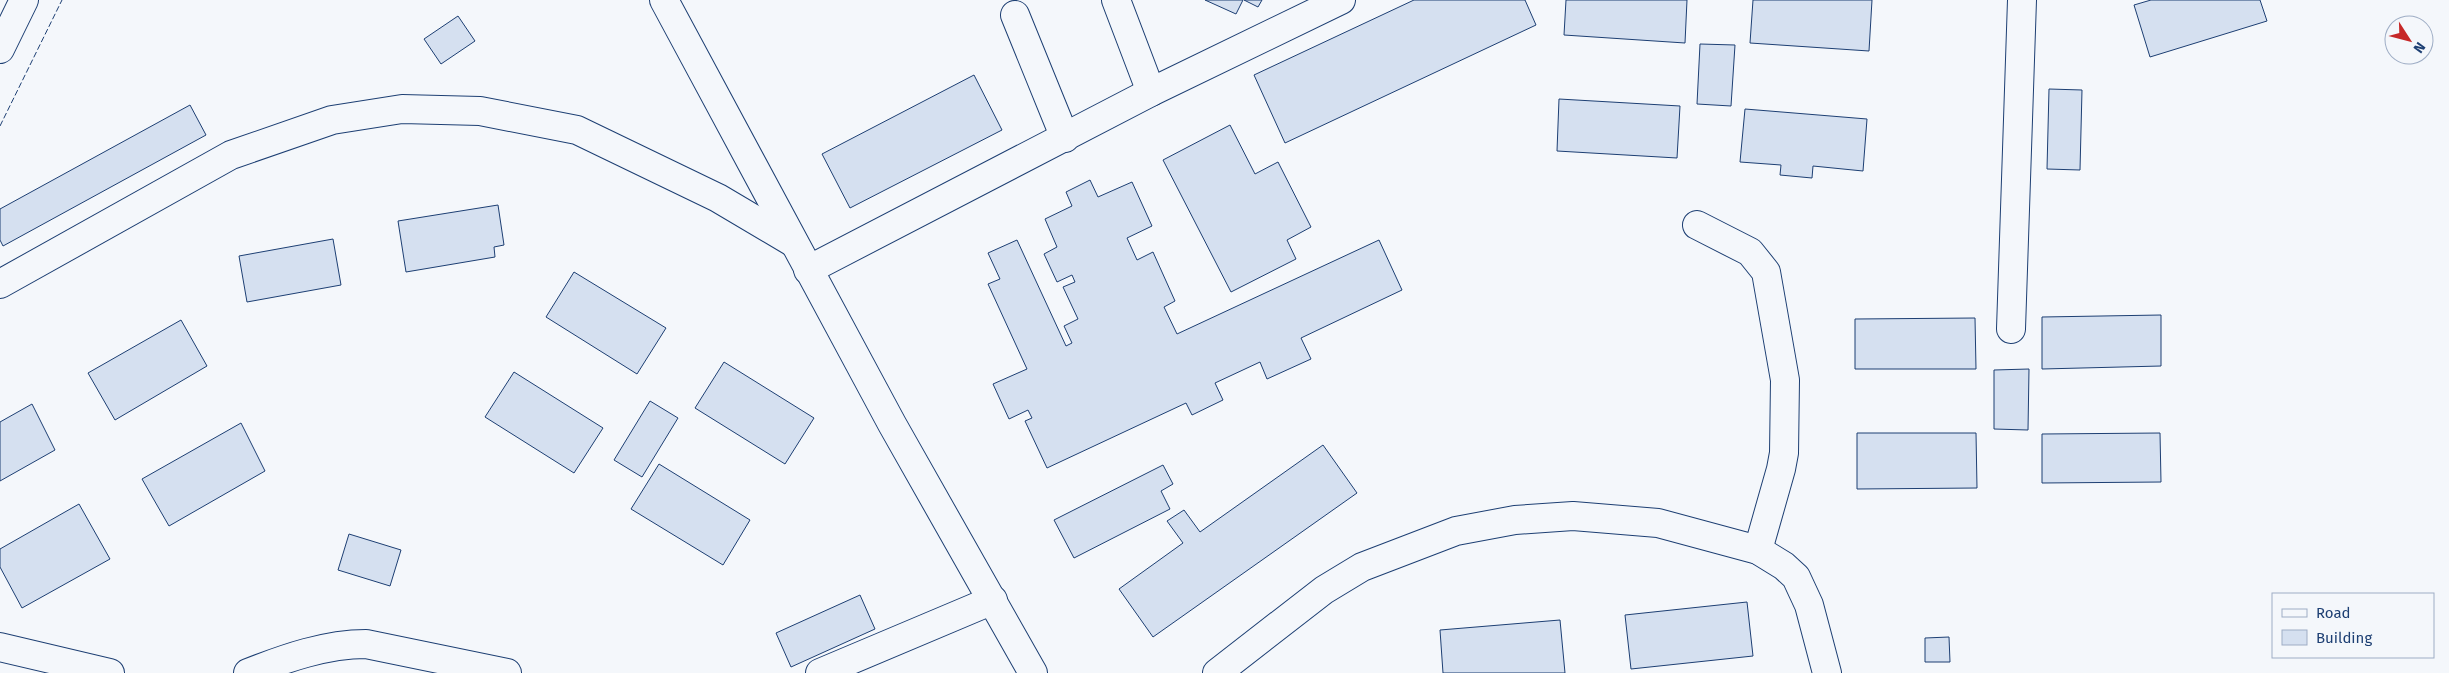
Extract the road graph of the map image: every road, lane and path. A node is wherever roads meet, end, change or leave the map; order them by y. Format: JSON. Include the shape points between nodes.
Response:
{"nodes":[{"id":1,"x":24,"y":0,"type":"edge"},
{"id":2,"x":664,"y":0,"type":"edge"},
{"id":3,"x":1116,"y":0,"type":"edge"},
{"id":4,"x":1341,"y":0,"type":"edge"},
{"id":5,"x":2022,"y":0,"type":"edge"},
{"id":6,"x":1016,"y":14,"type":"dead end"},
{"id":7,"x":0,"y":49,"type":"edge"},
{"id":8,"x":1151,"y":92,"type":"junction"},
{"id":9,"x":1065,"y":138,"type":"junction"},
{"id":10,"x":1697,"y":225,"type":"dead end"},
{"id":11,"x":794,"y":243,"type":"junction"},
{"id":12,"x":808,"y":270,"type":"junction"},
{"id":13,"x":0,"y":284,"type":"edge"},
{"id":14,"x":2011,"y":329,"type":"dead end"},
{"id":15,"x":1758,"y":550,"type":"junction"},
{"id":16,"x":993,"y":600,"type":"junction"},
{"id":17,"x":0,"y":647,"type":"edge"},
{"id":18,"x":110,"y":673,"type":"edge"},
{"id":19,"x":248,"y":673,"type":"edge"},
{"id":20,"x":507,"y":673,"type":"edge"},
{"id":21,"x":820,"y":673,"type":"edge"},
{"id":22,"x":1033,"y":673,"type":"edge"},
{"id":23,"x":1217,"y":673,"type":"edge"},
{"id":24,"x":1827,"y":673,"type":"edge"}],
"edges":[{"from":1,"to":7,"type":"street"},
{"from":2,"to":11,"type":"street"},
{"from":3,"to":8,"type":"street"},
{"from":4,"to":8,"type":"street"},
{"from":5,"to":14,"type":"street"},
{"from":6,"to":9,"type":"street"},
{"from":8,"to":9,"type":"street"},
{"from":9,"to":12,"type":"street"},
{"from":10,"to":15,"type":"street","via":[[1750,252],[1766,272],[1785,380],[1784,453]]},
{"from":11,"to":12,"type":"street"},
{"from":11,"to":13,"type":"street","via":[[718,198],[577,130],[480,111],[402,108],[332,120],[231,155]]},
{"from":12,"to":16,"type":"street"},
{"from":15,"to":23,"type":"street","via":[[1658,523],[1573,516],[1515,520],[1456,531],[1362,567],[1324,590]]},
{"from":15,"to":24,"type":"street","via":[[1796,577],[1809,605]]},
{"from":16,"to":21,"type":"street"},
{"from":16,"to":22,"type":"street"},
{"from":17,"to":18,"type":"street"},
{"from":19,"to":20,"type":"street","via":[[315,651],[346,644],[366,644]]}]}
